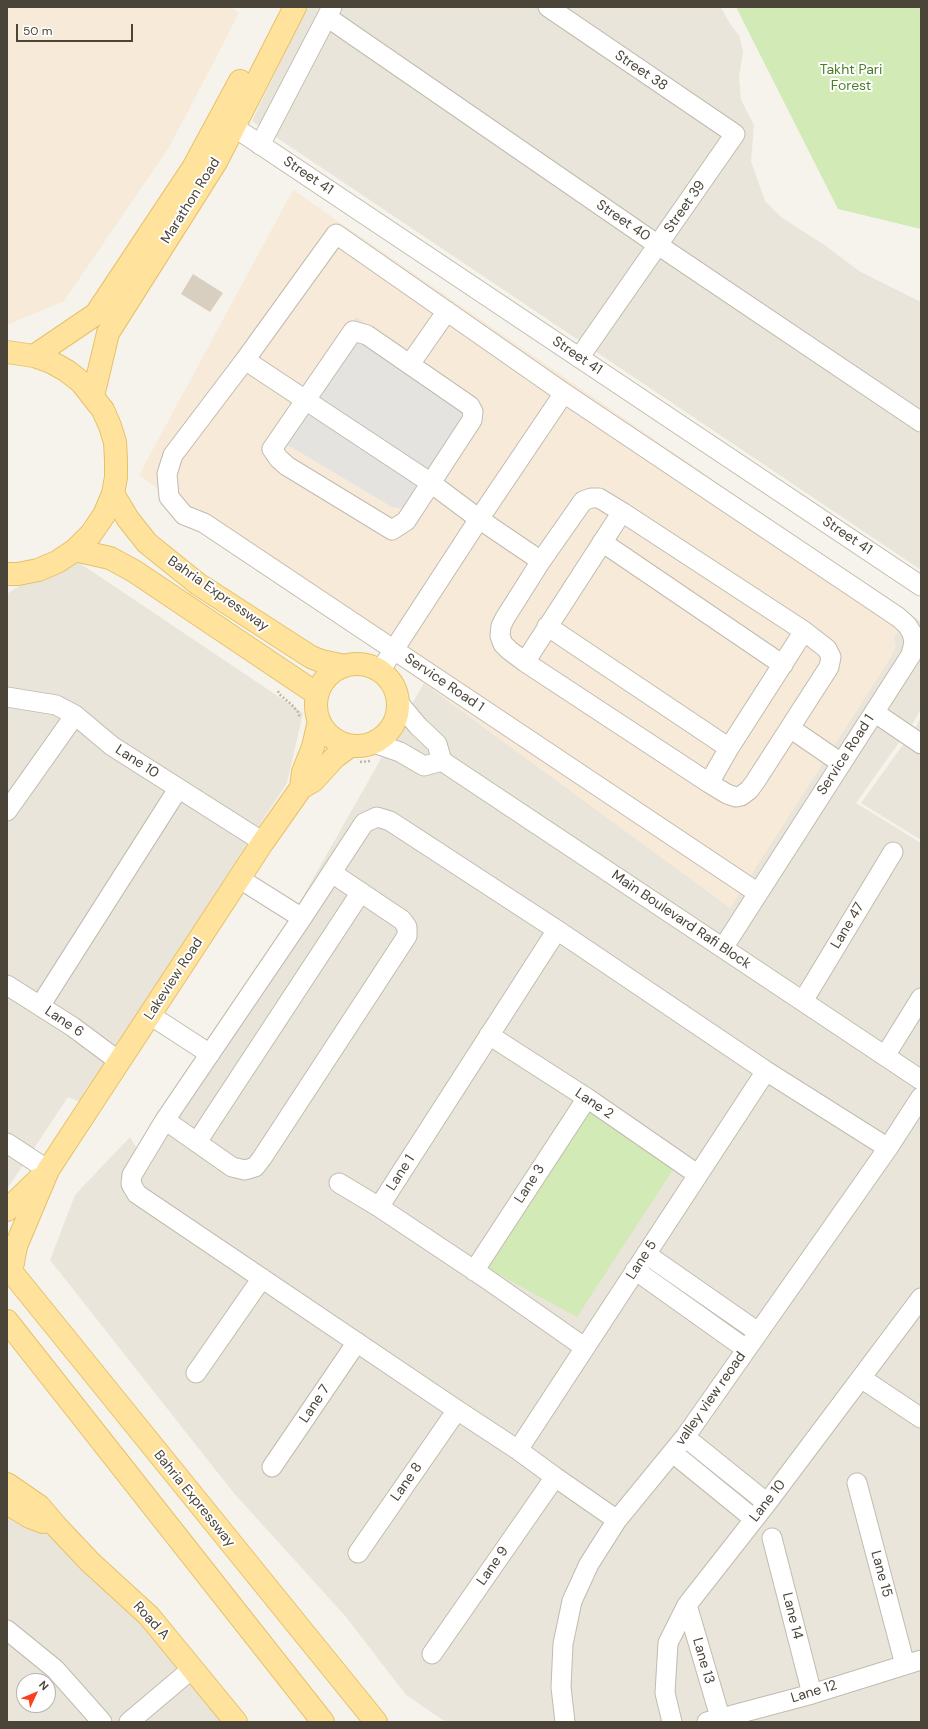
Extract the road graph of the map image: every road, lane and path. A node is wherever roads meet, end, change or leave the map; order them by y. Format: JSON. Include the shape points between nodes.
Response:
{"nodes":[{"id":1,"x":279,"y":7,"type":"edge"},
{"id":2,"x":295,"y":7,"type":"edge"},
{"id":3,"x":548,"y":7,"type":"edge"},
{"id":4,"x":330,"y":12,"type":"edge"},
{"id":5,"x":234,"y":127,"type":"junction"},
{"id":6,"x":735,"y":134,"type":"joint"},
{"id":7,"x":260,"y":145,"type":"junction"},
{"id":8,"x":658,"y":245,"type":"junction"},
{"id":9,"x":447,"y":311,"type":"junction"},
{"id":10,"x":7,"y":352,"type":"edge"},
{"id":11,"x":34,"y":356,"type":"junction"},
{"id":12,"x":579,"y":358,"type":"junction"},
{"id":13,"x":245,"y":360,"type":"junction"},
{"id":14,"x":410,"y":364,"type":"junction"},
{"id":15,"x":564,"y":393,"type":"junction"},
{"id":16,"x":93,"y":396,"type":"junction"},
{"id":17,"x":306,"y":400,"type":"junction"},
{"id":18,"x":921,"y":422,"type":"edge"},
{"id":19,"x":431,"y":483,"type":"junction"},
{"id":20,"x":112,"y":494,"type":"junction"},
{"id":21,"x":622,"y":512,"type":"junction"},
{"id":22,"x":479,"y":519,"type":"junction"},
{"id":23,"x":602,"y":542,"type":"junction"},
{"id":24,"x":75,"y":550,"type":"junction"},
{"id":25,"x":541,"y":561,"type":"junction"},
{"id":26,"x":7,"y":574,"type":"edge"},
{"id":27,"x":921,"y":586,"type":"edge"},
{"id":28,"x":547,"y":626,"type":"junction"},
{"id":29,"x":804,"y":631,"type":"junction"},
{"id":30,"x":394,"y":649,"type":"junction"},
{"id":31,"x":525,"y":662,"type":"junction"},
{"id":32,"x":783,"y":665,"type":"junction"},
{"id":33,"x":345,"y":666,"type":"junction"},
{"id":34,"x":380,"y":671,"type":"junction"},
{"id":35,"x":318,"y":694,"type":"junction"},
{"id":36,"x":7,"y":697,"type":"edge"},
{"id":37,"x":398,"y":702,"type":"junction"},
{"id":38,"x":874,"y":712,"type":"junction"},
{"id":39,"x":75,"y":715,"type":"junction"},
{"id":40,"x":319,"y":721,"type":"junction"},
{"id":41,"x":790,"y":728,"type":"junction"},
{"id":42,"x":374,"y":743,"type":"junction"},
{"id":43,"x":921,"y":744,"type":"edge"},
{"id":44,"x":350,"y":746,"type":"junction"},
{"id":45,"x":729,"y":748,"type":"junction"},
{"id":46,"x":442,"y":761,"type":"junction"},
{"id":47,"x":841,"y":763,"type":"junction"},
{"id":48,"x":709,"y":783,"type":"junction"},
{"id":49,"x":301,"y":788,"type":"junction"},
{"id":50,"x":178,"y":789,"type":"junction"},
{"id":51,"x":7,"y":811,"type":"edge"},
{"id":52,"x":263,"y":842,"type":"junction"},
{"id":53,"x":893,"y":852,"type":"dead end"},
{"id":54,"x":332,"y":872,"type":"junction"},
{"id":55,"x":240,"y":879,"type":"junction"},
{"id":56,"x":361,"y":892,"type":"junction"},
{"id":57,"x":758,"y":893,"type":"junction"},
{"id":58,"x":302,"y":918,"type":"junction"},
{"id":59,"x":557,"y":930,"type":"junction"},
{"id":60,"x":723,"y":948,"type":"junction"},
{"id":61,"x":7,"y":985,"type":"edge"},
{"id":62,"x":921,"y":998,"type":"edge"},
{"id":63,"x":803,"y":1001,"type":"junction"},
{"id":64,"x":40,"y":1006,"type":"junction"},
{"id":65,"x":150,"y":1015,"type":"junction"},
{"id":66,"x":489,"y":1035,"type":"junction"},
{"id":67,"x":210,"y":1054,"type":"junction"},
{"id":68,"x":885,"y":1056,"type":"junction"},
{"id":69,"x":120,"y":1062,"type":"junction"},
{"id":70,"x":766,"y":1071,"type":"junction"},
{"id":71,"x":921,"y":1080,"type":"edge"},
{"id":72,"x":921,"y":1097,"type":"edge"},
{"id":73,"x":587,"y":1098,"type":"junction"},
{"id":74,"x":165,"y":1120,"type":"junction"},
{"id":75,"x":196,"y":1142,"type":"junction"},
{"id":76,"x":7,"y":1143,"type":"edge"},
{"id":77,"x":888,"y":1148,"type":"junction"},
{"id":78,"x":48,"y":1170,"type":"junction"},
{"id":79,"x":697,"y":1174,"type":"junction"},
{"id":80,"x":338,"y":1183,"type":"dead end"},
{"id":81,"x":379,"y":1208,"type":"junction"},
{"id":82,"x":7,"y":1210,"type":"edge"},
{"id":83,"x":646,"y":1254,"type":"junction"},
{"id":84,"x":10,"y":1270,"type":"edge"},
{"id":85,"x":474,"y":1270,"type":"junction"},
{"id":86,"x":635,"y":1270,"type":"junction"},
{"id":87,"x":262,"y":1278,"type":"junction"},
{"id":88,"x":921,"y":1298,"type":"edge"},
{"id":89,"x":7,"y":1321,"type":"edge"},
{"id":90,"x":758,"y":1332,"type":"junction"},
{"id":91,"x":357,"y":1342,"type":"junction"},
{"id":92,"x":584,"y":1347,"type":"junction"},
{"id":93,"x":746,"y":1349,"type":"junction"},
{"id":94,"x":196,"y":1373,"type":"dead end"},
{"id":95,"x":861,"y":1378,"type":"junction"},
{"id":96,"x":457,"y":1410,"type":"junction"},
{"id":97,"x":921,"y":1418,"type":"edge"},
{"id":98,"x":685,"y":1437,"type":"junction"},
{"id":99,"x":518,"y":1450,"type":"junction"},
{"id":100,"x":673,"y":1452,"type":"junction"},
{"id":101,"x":272,"y":1467,"type":"dead end"},
{"id":102,"x":555,"y":1477,"type":"junction"},
{"id":103,"x":857,"y":1483,"type":"dead end"},
{"id":104,"x":7,"y":1484,"type":"edge"},
{"id":105,"x":7,"y":1503,"type":"edge"},
{"id":106,"x":767,"y":1504,"type":"junction"},
{"id":107,"x":754,"y":1519,"type":"junction"},
{"id":108,"x":617,"y":1520,"type":"junction"},
{"id":109,"x":57,"y":1527,"type":"junction"},
{"id":110,"x":772,"y":1538,"type":"dead end"},
{"id":111,"x":358,"y":1553,"type":"dead end"},
{"id":112,"x":687,"y":1605,"type":"junction"},
{"id":113,"x":7,"y":1630,"type":"edge"},
{"id":114,"x":432,"y":1654,"type":"dead end"},
{"id":115,"x":913,"y":1663,"type":"edge"},
{"id":116,"x":193,"y":1668,"type":"junction"},
{"id":117,"x":812,"y":1694,"type":"junction"},
{"id":118,"x":713,"y":1720,"type":"edge"},
{"id":119,"x":102,"y":1722,"type":"edge"},
{"id":120,"x":129,"y":1722,"type":"edge"},
{"id":121,"x":236,"y":1722,"type":"edge"},
{"id":122,"x":323,"y":1722,"type":"edge"},
{"id":123,"x":376,"y":1722,"type":"edge"},
{"id":124,"x":565,"y":1722,"type":"edge"},
{"id":125,"x":672,"y":1722,"type":"edge"}],
"edges":[{"from":1,"to":11,"type":"main road","name":"Marathon Road","via":[[193,168],[96,314]]},
{"from":2,"to":5,"type":"main road","name":"Marathon Road"},
{"from":3,"to":6,"type":"street","name":"Street 38"},
{"from":4,"to":7,"type":"street"},
{"from":4,"to":8,"type":"street","name":"Street 40"},
{"from":5,"to":7,"type":"street","name":"Street 41"},
{"from":5,"to":16,"type":"main road","name":"Marathon Road","via":[[216,162],[108,333]]},
{"from":6,"to":8,"type":"street","name":"Street 39"},
{"from":7,"to":12,"type":"street","name":"Street 41"},
{"from":8,"to":12,"type":"street","name":"Street 39"},
{"from":8,"to":18,"type":"street","name":"Street 40"},
{"from":9,"to":13,"type":"street","name":"Service Road 1","via":[[336,234]]},
{"from":9,"to":14,"type":"street"},
{"from":9,"to":15,"type":"street","name":"Service Road 1"},
{"from":10,"to":11,"type":"main road"},
{"from":11,"to":16,"type":"main road","via":[[67,371]]},
{"from":12,"to":27,"type":"street","name":"Street 41"},
{"from":13,"to":17,"type":"street"},
{"from":13,"to":30,"type":"street","name":"Service Road 1","via":[[173,455],[166,474],[169,497],[184,515],[204,523]]},
{"from":14,"to":17,"type":"street","via":[[367,335],[353,332]]},
{"from":14,"to":19,"type":"street","via":[[470,406],[473,412],[472,420]]},
{"from":15,"to":22,"type":"street"},
{"from":15,"to":38,"type":"street","name":"Service Road 1","via":[[907,625],[914,642],[911,655]]},
{"from":16,"to":20,"type":"main road","via":[[108,420],[115,442],[116,477]]},
{"from":17,"to":19,"type":"street"},
{"from":17,"to":19,"type":"street","via":[[272,449],[287,466],[392,530],[406,521]]},
{"from":19,"to":22,"type":"street"},
{"from":20,"to":24,"type":"main road","via":[[104,515],[91,534]]},
{"from":20,"to":33,"type":"main road","name":"Bahria Expressway","via":[[147,543],[198,584],[311,657]]},
{"from":21,"to":23,"type":"street"},
{"from":21,"to":25,"type":"street","via":[[599,498],[583,502]]},
{"from":21,"to":29,"type":"street"},
{"from":22,"to":25,"type":"street"},
{"from":22,"to":30,"type":"street"},
{"from":23,"to":28,"type":"street"},
{"from":23,"to":32,"type":"street"},
{"from":24,"to":26,"type":"main road","via":[[38,570]]},
{"from":24,"to":35,"type":"main road","name":"Bahria Expressway","via":[[110,558],[134,571]]},
{"from":25,"to":31,"type":"street","via":[[501,626],[500,636],[503,644]]},
{"from":28,"to":31,"type":"street"},
{"from":28,"to":45,"type":"street"},
{"from":29,"to":32,"type":"street"},
{"from":29,"to":41,"type":"street","via":[[822,644],[831,657],[829,667]]},
{"from":30,"to":34,"type":"street"},
{"from":30,"to":57,"type":"street","name":"Service Road 1"},
{"from":31,"to":48,"type":"street"},
{"from":32,"to":45,"type":"street"},
{"from":33,"to":34,"type":"main road","via":[[363,664]]},
{"from":33,"to":35,"type":"main road","via":[[328,676],[321,684]]},
{"from":34,"to":37,"type":"main road","via":[[393,684]]},
{"from":35,"to":40,"type":"main road","via":[[316,707]]},
{"from":36,"to":39,"type":"street","name":"Lane 10","via":[[56,705]]},
{"from":37,"to":42,"type":"main road","via":[[394,723],[386,735]]},
{"from":37,"to":46,"type":"street","via":[[437,744]]},
{"from":38,"to":43,"type":"street"},
{"from":38,"to":47,"type":"street","name":"Service Road 1"},
{"from":39,"to":50,"type":"street","name":"Lane 10","via":[[112,746]]},
{"from":39,"to":51,"type":"street"},
{"from":40,"to":44,"type":"main road","via":[[328,734]]},
{"from":40,"to":49,"type":"main road","via":[[314,747],[303,772]]},
{"from":41,"to":47,"type":"street"},
{"from":41,"to":48,"type":"street","via":[[749,790],[736,797]]},
{"from":42,"to":44,"type":"main road"},
{"from":42,"to":46,"type":"street","via":[[400,752],[424,766]]},
{"from":44,"to":49,"type":"main road","via":[[331,761],[313,781]]},
{"from":45,"to":48,"type":"street"},
{"from":46,"to":60,"type":"street","name":"Main Boulevard Rafi Block"},
{"from":47,"to":57,"type":"street","name":"Service Road 1"},
{"from":49,"to":52,"type":"main road","name":"Lakeview Road"},
{"from":50,"to":52,"type":"street","name":"Lane 10"},
{"from":50,"to":64,"type":"street"},
{"from":52,"to":55,"type":"main road","name":"Lakeview Road"},
{"from":53,"to":63,"type":"street","name":"Lane 47"},
{"from":54,"to":56,"type":"street"},
{"from":54,"to":58,"type":"street"},
{"from":54,"to":59,"type":"street","via":[[364,822],[377,817],[390,821]]},
{"from":55,"to":58,"type":"street"},
{"from":55,"to":65,"type":"main road","name":"Lakeview Road"},
{"from":56,"to":75,"type":"street"},
{"from":56,"to":75,"type":"street","via":[[402,920],[407,927],[407,936],[266,1152],[255,1167],[244,1170],[232,1167]]},
{"from":57,"to":60,"type":"street","name":"Service Road 1"},
{"from":58,"to":67,"type":"street"},
{"from":59,"to":66,"type":"street","name":"Lane 1"},
{"from":59,"to":70,"type":"street"},
{"from":60,"to":63,"type":"street","name":"Main Boulevard Rafi Block"},
{"from":61,"to":64,"type":"street","name":"Lane 6"},
{"from":62,"to":68,"type":"street"},
{"from":63,"to":68,"type":"street","name":"Main Boulevard Rafi Block"},
{"from":64,"to":69,"type":"street","name":"Lane 6"},
{"from":65,"to":67,"type":"street"},
{"from":65,"to":69,"type":"main road","name":"Lakeview Road"},
{"from":66,"to":73,"type":"street","name":"Lane 2"},
{"from":66,"to":81,"type":"street","name":"Lane 1"},
{"from":67,"to":74,"type":"street"},
{"from":68,"to":71,"type":"street","name":"Main Boulevard Rafi Block"},
{"from":69,"to":78,"type":"main road","name":"Lakeview Road"},
{"from":70,"to":77,"type":"street"},
{"from":70,"to":79,"type":"street","name":"Lane 5"},
{"from":72,"to":77,"type":"street","name":"valley view reoad"},
{"from":73,"to":79,"type":"street","name":"Lane 2"},
{"from":73,"to":85,"type":"street","name":"Lane 3"},
{"from":74,"to":75,"type":"street"},
{"from":74,"to":87,"type":"street","via":[[132,1175],[131,1184],[137,1194]]},
{"from":76,"to":78,"type":"street"},
{"from":77,"to":90,"type":"street","name":"valley view reoad"},
{"from":78,"to":82,"type":"main road"},
{"from":78,"to":84,"type":"main road","via":[[16,1246]]},
{"from":79,"to":83,"type":"street","name":"Lane 5"},
{"from":80,"to":81,"type":"street"},
{"from":81,"to":85,"type":"street"},
{"from":83,"to":86,"type":"street","name":"Lane 5"},
{"from":83,"to":90,"type":"street"},
{"from":84,"to":123,"type":"main road","name":"Bahria Expressway"},
{"from":85,"to":92,"type":"street"},
{"from":86,"to":92,"type":"street","name":"Lane 5"},
{"from":86,"to":93,"type":"street"},
{"from":87,"to":91,"type":"street"},
{"from":87,"to":94,"type":"street"},
{"from":88,"to":95,"type":"street","name":"Lane 10"},
{"from":89,"to":122,"type":"main road"},
{"from":90,"to":93,"type":"street","name":"valley view reoad"},
{"from":91,"to":96,"type":"street"},
{"from":91,"to":101,"type":"street","name":"Lane 7"},
{"from":92,"to":99,"type":"street","name":"Lane 5"},
{"from":93,"to":98,"type":"street","name":"valley view reoad"},
{"from":95,"to":97,"type":"street"},
{"from":95,"to":106,"type":"street","name":"Lane 10"},
{"from":96,"to":99,"type":"street"},
{"from":96,"to":111,"type":"street","name":"Lane 8"},
{"from":98,"to":100,"type":"street","name":"valley view reoad"},
{"from":98,"to":106,"type":"street"},
{"from":99,"to":102,"type":"street"},
{"from":100,"to":107,"type":"street"},
{"from":100,"to":108,"type":"street","name":"valley view reoad"},
{"from":102,"to":108,"type":"street"},
{"from":102,"to":114,"type":"street","name":"Lane 9"},
{"from":103,"to":115,"type":"street","name":"Lane 15"},
{"from":104,"to":109,"type":"main road","name":"Road A","via":[[39,1506]]},
{"from":105,"to":109,"type":"main road","via":[[30,1517]]},
{"from":106,"to":107,"type":"street","name":"Lane 10"},
{"from":107,"to":112,"type":"street","name":"Lane 10"},
{"from":108,"to":124,"type":"street","name":"valley view reoad","via":[[589,1564],[572,1601],[563,1644],[561,1687]]},
{"from":109,"to":116,"type":"main road","name":"Road A","via":[[90,1562],[149,1616]]},
{"from":110,"to":117,"type":"street","name":"Lane 14"},
{"from":112,"to":118,"type":"street","name":"Lane 13"},
{"from":112,"to":125,"type":"street","name":"Lane 10","via":[[668,1643],[665,1693]]},
{"from":113,"to":119,"type":"street","via":[[55,1669]]},
{"from":115,"to":117,"type":"street","name":"Lane 12"},
{"from":116,"to":120,"type":"street"},
{"from":116,"to":121,"type":"main road","name":"Road A"},
{"from":117,"to":118,"type":"street","name":"Lane 12"}]}
